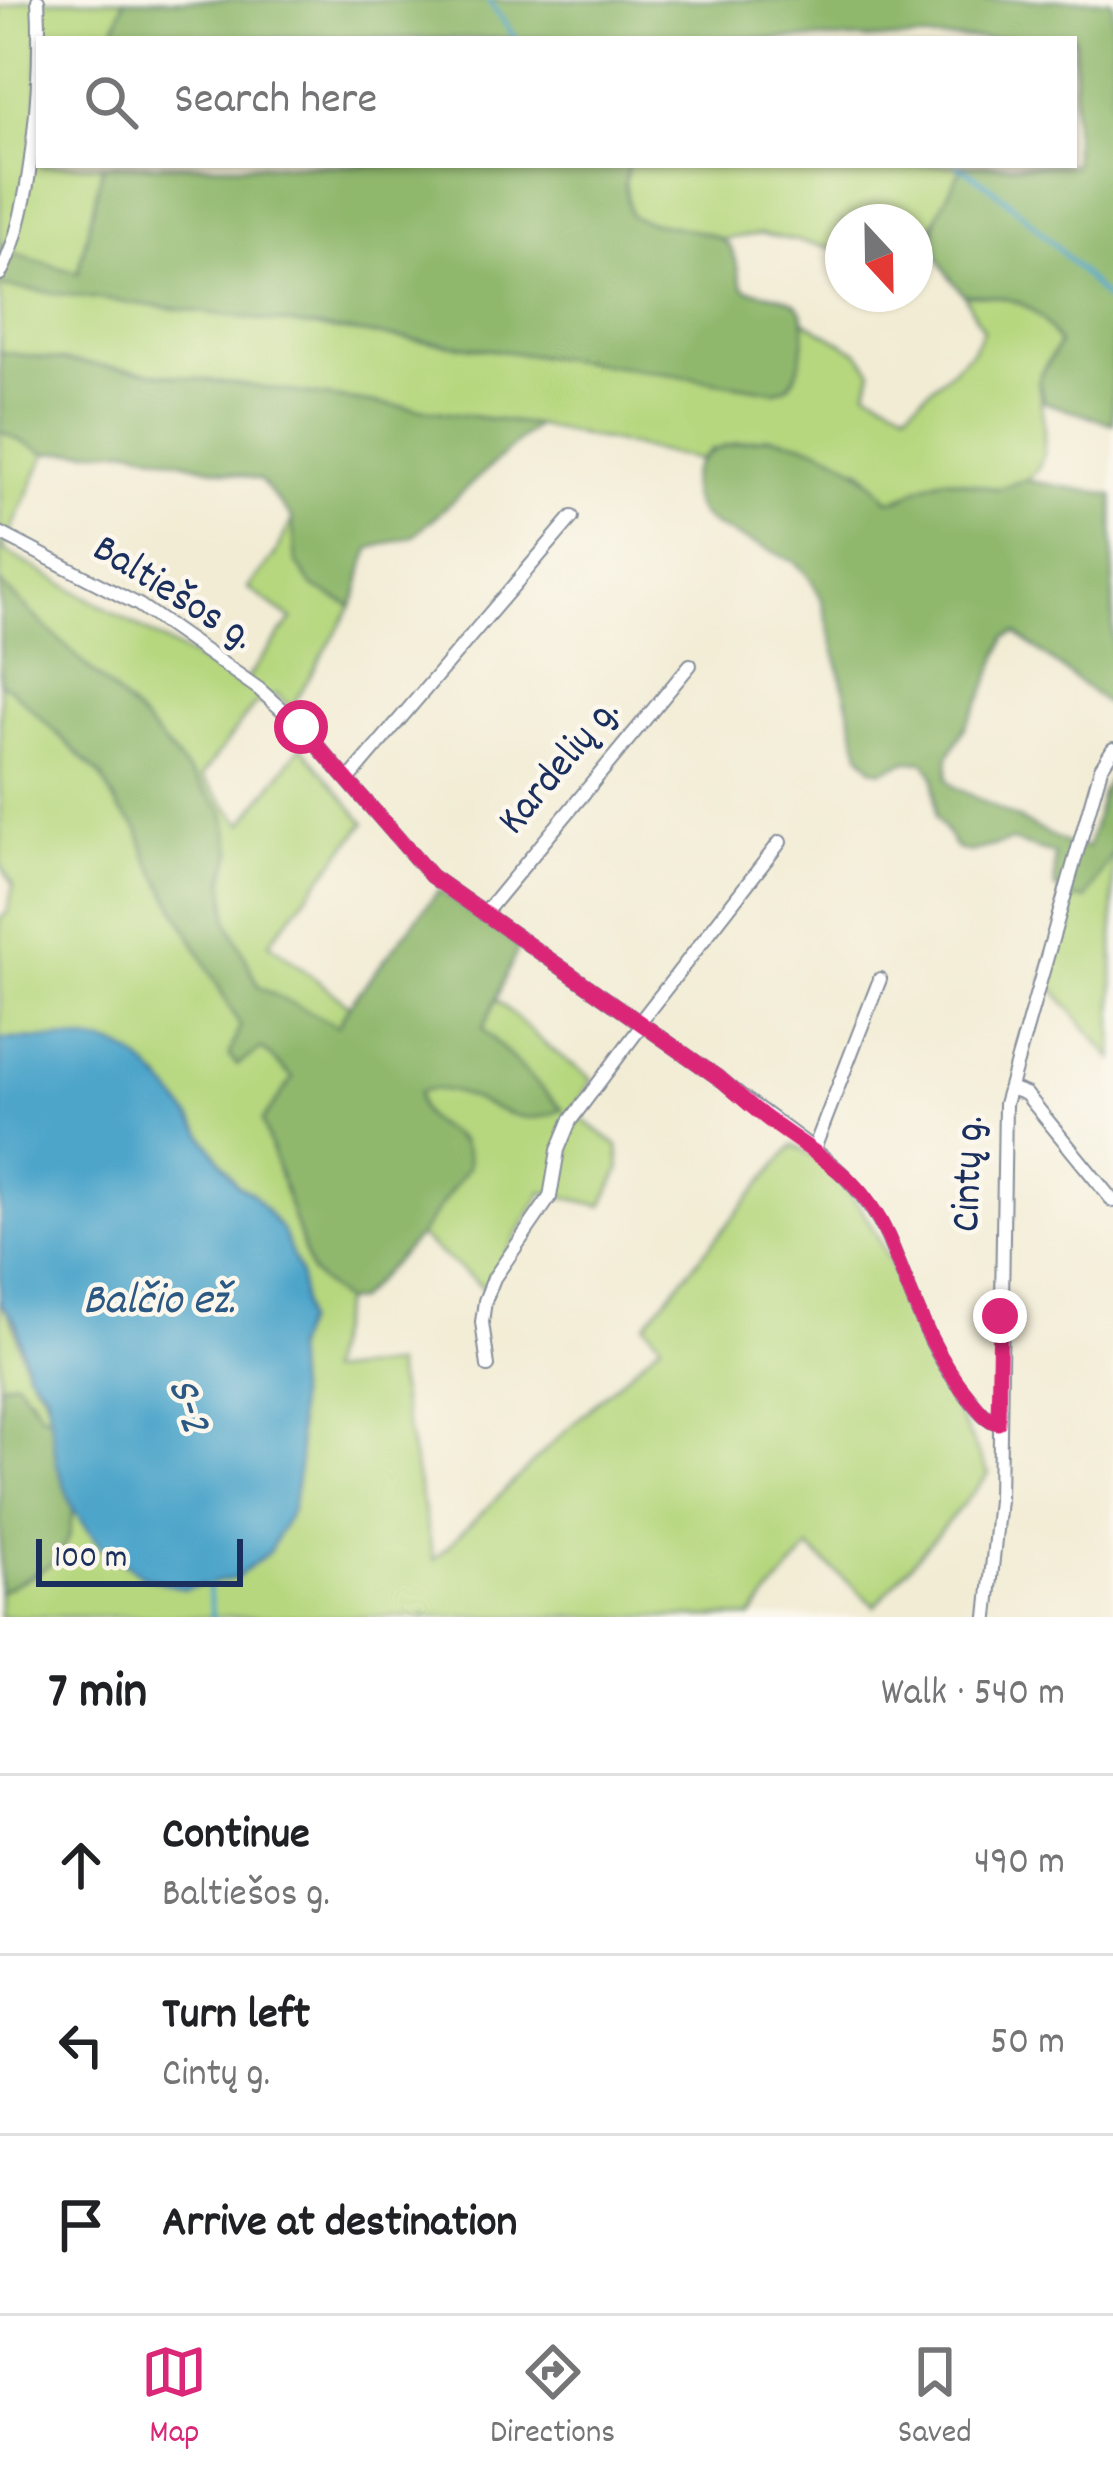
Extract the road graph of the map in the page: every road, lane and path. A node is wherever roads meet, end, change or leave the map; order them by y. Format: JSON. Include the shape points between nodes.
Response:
{"nodes":[{"id":1,"x":38,"y":0,"type":"edge"},
{"id":2,"x":38,"y":36,"type":"edge"},
{"id":3,"x":36,"y":92,"type":"edge"},
{"id":4,"x":0,"y":274,"type":"edge"},
{"id":5,"x":572,"y":518,"type":"dead end"},
{"id":6,"x":0,"y":533,"type":"edge"},
{"id":7,"x":690,"y":664,"type":"dead end"},
{"id":8,"x":1113,"y":749,"type":"edge"},
{"id":9,"x":348,"y":780,"type":"junction"},
{"id":10,"x":780,"y":842,"type":"dead end"},
{"id":11,"x":484,"y":914,"type":"junction"},
{"id":12,"x":880,"y":979,"type":"dead end"},
{"id":13,"x":641,"y":1024,"type":"junction"},
{"id":14,"x":1010,"y":1088,"type":"junction"},
{"id":15,"x":814,"y":1149,"type":"junction"},
{"id":16,"x":1113,"y":1201,"type":"edge"},
{"id":17,"x":488,"y":1366,"type":"dead end"},
{"id":18,"x":998,"y":1423,"type":"junction"},
{"id":19,"x":987,"y":1617,"type":"edge"}],
"edges":[{"from":1,"to":2,"type":"street"},
{"from":3,"to":4,"type":"street","via":[[15,239]]},
{"from":5,"to":9,"type":"street"},
{"from":6,"to":9,"type":"street","name":"Baltiešos g.","via":[[139,605],[259,688]]},
{"from":7,"to":11,"type":"street","name":"Kardelių g."},
{"from":8,"to":14,"type":"street","name":"Cintų g.","via":[[1101,767]]},
{"from":9,"to":11,"type":"street","name":"Baltiešos g.","via":[[431,876]]},
{"from":10,"to":13,"type":"street"},
{"from":11,"to":13,"type":"street","name":"Baltiešos g."},
{"from":12,"to":15,"type":"street"},
{"from":13,"to":15,"type":"street","name":"Baltiešos g."},
{"from":13,"to":17,"type":"street","via":[[570,1121],[550,1198],[494,1278],[482,1322]]},
{"from":14,"to":16,"type":"street","via":[[1026,1094]]},
{"from":14,"to":18,"type":"street","name":"Cintų g."},
{"from":15,"to":18,"type":"street","name":"Baltiešos g.","via":[[871,1204],[941,1362]]},
{"from":18,"to":19,"type":"street","name":"Cintų g."}]}
